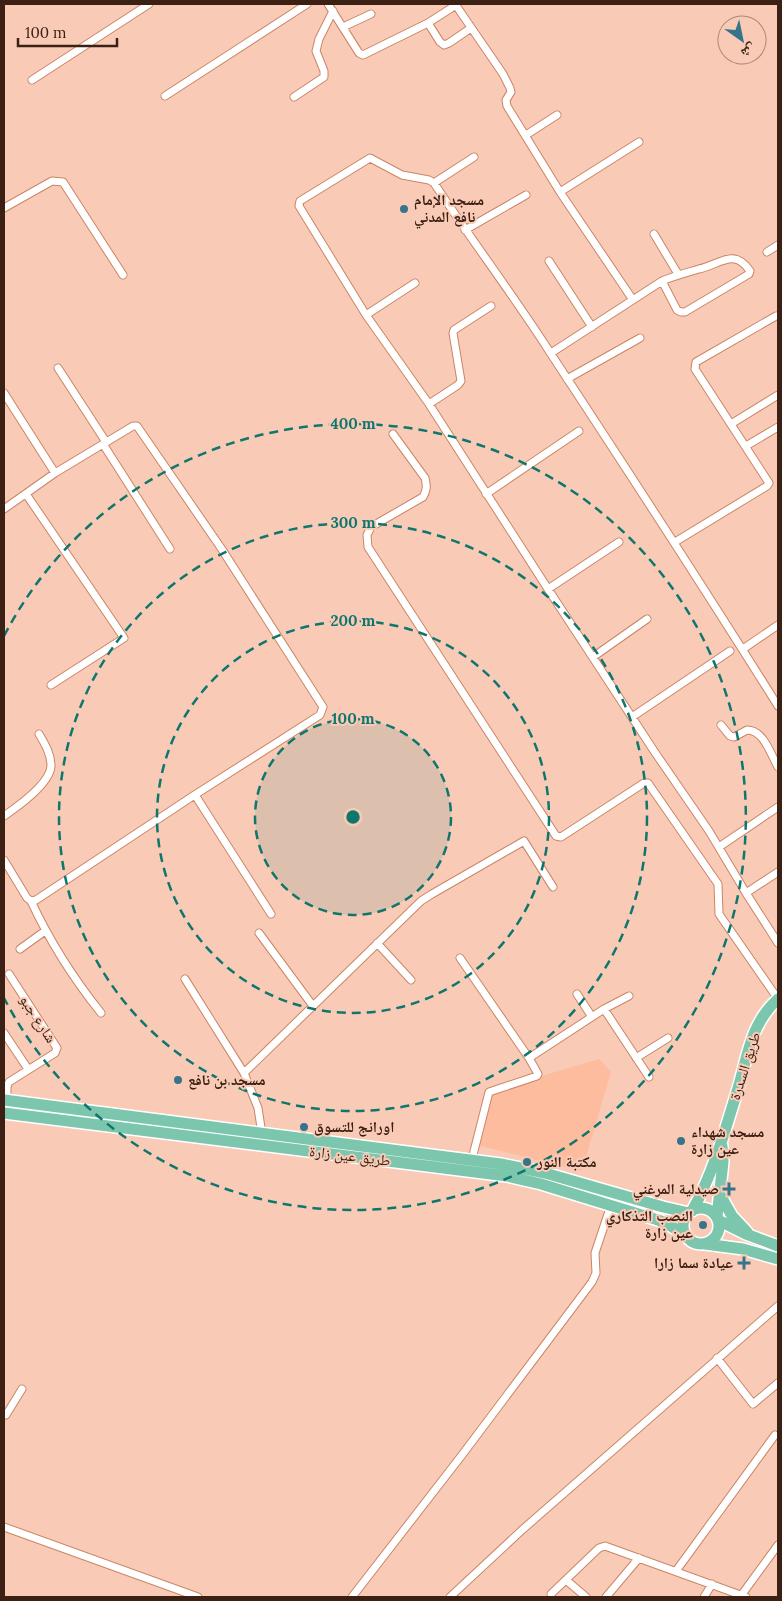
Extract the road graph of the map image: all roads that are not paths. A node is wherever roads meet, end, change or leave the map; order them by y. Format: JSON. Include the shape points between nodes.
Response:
{"nodes":[{"id":1,"x":149,"y":4,"type":"edge"},
{"id":2,"x":307,"y":4,"type":"edge"},
{"id":3,"x":328,"y":4,"type":"edge"},
{"id":4,"x":455,"y":4,"type":"edge"},
{"id":5,"x":333,"y":11,"type":"junction"},
{"id":6,"x":371,"y":14,"type":"dead end"},
{"id":7,"x":428,"y":23,"type":"junction"},
{"id":8,"x":343,"y":26,"type":"junction"},
{"id":9,"x":471,"y":28,"type":"junction"},
{"id":10,"x":32,"y":80,"type":"dead end"},
{"id":11,"x":165,"y":96,"type":"dead end"},
{"id":12,"x":294,"y":97,"type":"dead end"},
{"id":13,"x":557,"y":115,"type":"dead end"},
{"id":14,"x":526,"y":135,"type":"junction"},
{"id":15,"x":639,"y":142,"type":"dead end"},
{"id":16,"x":474,"y":157,"type":"dead end"},
{"id":17,"x":434,"y":183,"type":"junction"},
{"id":18,"x":560,"y":192,"type":"junction"},
{"id":19,"x":526,"y":195,"type":"dead end"},
{"id":20,"x":4,"y":208,"type":"edge"},
{"id":21,"x":465,"y":230,"type":"junction"},
{"id":22,"x":654,"y":234,"type":"dead end"},
{"id":23,"x":778,"y":245,"type":"edge"},
{"id":24,"x":767,"y":252,"type":"dead end"},
{"id":25,"x":549,"y":261,"type":"dead end"},
{"id":26,"x":678,"y":274,"type":"junction"},
{"id":27,"x":123,"y":275,"type":"dead end"},
{"id":28,"x":662,"y":281,"type":"junction"},
{"id":29,"x":415,"y":283,"type":"dead end"},
{"id":30,"x":632,"y":300,"type":"junction"},
{"id":31,"x":491,"y":306,"type":"dead end"},
{"id":32,"x":366,"y":315,"type":"junction"},
{"id":33,"x":776,"y":316,"type":"dead end"},
{"id":34,"x":592,"y":327,"type":"junction"},
{"id":35,"x":640,"y":338,"type":"dead end"},
{"id":36,"x":551,"y":353,"type":"junction"},
{"id":37,"x":58,"y":368,"type":"dead end"},
{"id":38,"x":567,"y":379,"type":"junction"},
{"id":39,"x":4,"y":393,"type":"edge"},
{"id":40,"x":778,"y":395,"type":"edge"},
{"id":41,"x":429,"y":404,"type":"junction"},
{"id":42,"x":731,"y":424,"type":"junction"},
{"id":43,"x":778,"y":427,"type":"edge"},
{"id":44,"x":579,"y":431,"type":"dead end"},
{"id":45,"x":392,"y":434,"type":"dead end"},
{"id":46,"x":105,"y":443,"type":"junction"},
{"id":47,"x":746,"y":446,"type":"junction"},
{"id":48,"x":55,"y":474,"type":"junction"},
{"id":49,"x":26,"y":494,"type":"junction"},
{"id":50,"x":486,"y":494,"type":"junction"},
{"id":51,"x":4,"y":509,"type":"edge"},
{"id":52,"x":619,"y":542,"type":"dead end"},
{"id":53,"x":675,"y":542,"type":"junction"},
{"id":54,"x":170,"y":549,"type":"dead end"},
{"id":55,"x":548,"y":589,"type":"junction"},
{"id":56,"x":647,"y":619,"type":"dead end"},
{"id":57,"x":778,"y":624,"type":"edge"},
{"id":58,"x":742,"y":649,"type":"junction"},
{"id":59,"x":730,"y":651,"type":"dead end"},
{"id":60,"x":593,"y":657,"type":"junction"},
{"id":61,"x":52,"y":685,"type":"dead end"},
{"id":62,"x":778,"y":706,"type":"edge"},
{"id":63,"x":632,"y":717,"type":"junction"},
{"id":64,"x":721,"y":725,"type":"dead end"},
{"id":65,"x":39,"y":734,"type":"dead end"},
{"id":66,"x":778,"y":766,"type":"edge"},
{"id":67,"x":195,"y":795,"type":"junction"},
{"id":68,"x":778,"y":807,"type":"edge"},
{"id":69,"x":4,"y":816,"type":"edge"},
{"id":70,"x":719,"y":848,"type":"junction"},
{"id":71,"x":4,"y":860,"type":"edge"},
{"id":72,"x":778,"y":872,"type":"edge"},
{"id":73,"x":553,"y":887,"type":"dead end"},
{"id":74,"x":746,"y":894,"type":"junction"},
{"id":75,"x":31,"y":901,"type":"junction"},
{"id":76,"x":271,"y":914,"type":"dead end"},
{"id":77,"x":45,"y":931,"type":"junction"},
{"id":78,"x":259,"y":933,"type":"dead end"},
{"id":79,"x":377,"y":943,"type":"junction"},
{"id":80,"x":778,"y":943,"type":"edge"},
{"id":81,"x":20,"y":949,"type":"dead end"},
{"id":82,"x":460,"y":958,"type":"dead end"},
{"id":83,"x":9,"y":974,"type":"dead end"},
{"id":84,"x":185,"y":979,"type":"dead end"},
{"id":85,"x":411,"y":980,"type":"dead end"},
{"id":86,"x":577,"y":994,"type":"dead end"},
{"id":87,"x":629,"y":996,"type":"dead end"},
{"id":88,"x":778,"y":999,"type":"edge"},
{"id":89,"x":313,"y":1006,"type":"junction"},
{"id":90,"x":604,"y":1009,"type":"junction"},
{"id":91,"x":101,"y":1014,"type":"dead end"},
{"id":92,"x":592,"y":1017,"type":"junction"},
{"id":93,"x":4,"y":1033,"type":"edge"},
{"id":94,"x":668,"y":1038,"type":"dead end"},
{"id":95,"x":529,"y":1058,"type":"junction"},
{"id":96,"x":636,"y":1058,"type":"junction"},
{"id":97,"x":28,"y":1069,"type":"junction"},
{"id":98,"x":244,"y":1073,"type":"junction"},
{"id":99,"x":649,"y":1077,"type":"dead end"},
{"id":100,"x":6,"y":1100,"type":"edge"},
{"id":101,"x":4,"y":1112,"type":"edge"},
{"id":102,"x":262,"y":1134,"type":"junction"},
{"id":103,"x":722,"y":1139,"type":"junction"},
{"id":104,"x":472,"y":1159,"type":"junction"},
{"id":105,"x":719,"y":1193,"type":"junction"},
{"id":106,"x":611,"y":1205,"type":"junction"},
{"id":107,"x":670,"y":1209,"type":"junction"},
{"id":108,"x":691,"y":1212,"type":"junction"},
{"id":109,"x":718,"y":1218,"type":"junction"},
{"id":110,"x":666,"y":1224,"type":"junction"},
{"id":111,"x":736,"y":1229,"type":"junction"},
{"id":112,"x":750,"y":1235,"type":"junction"},
{"id":113,"x":687,"y":1236,"type":"junction"},
{"id":114,"x":705,"y":1244,"type":"junction"},
{"id":115,"x":778,"y":1246,"type":"edge"},
{"id":116,"x":734,"y":1247,"type":"junction"},
{"id":117,"x":778,"y":1259,"type":"edge"},
{"id":118,"x":778,"y":1306,"type":"edge"},
{"id":119,"x":717,"y":1358,"type":"junction"},
{"id":120,"x":778,"y":1383,"type":"edge"},
{"id":121,"x":22,"y":1389,"type":"dead end"},
{"id":122,"x":4,"y":1414,"type":"edge"},
{"id":123,"x":775,"y":1435,"type":"dead end"},
{"id":124,"x":4,"y":1527,"type":"edge"},
{"id":125,"x":778,"y":1545,"type":"edge"},
{"id":126,"x":639,"y":1558,"type":"junction"},
{"id":127,"x":676,"y":1571,"type":"junction"},
{"id":128,"x":566,"y":1580,"type":"junction"},
{"id":129,"x":712,"y":1584,"type":"junction"},
{"id":130,"x":551,"y":1594,"type":"dead end"},
{"id":131,"x":198,"y":1597,"type":"edge"},
{"id":132,"x":352,"y":1597,"type":"edge"},
{"id":133,"x":450,"y":1597,"type":"edge"},
{"id":134,"x":586,"y":1597,"type":"edge"},
{"id":135,"x":606,"y":1597,"type":"edge"},
{"id":136,"x":704,"y":1597,"type":"edge"},
{"id":137,"x":743,"y":1597,"type":"edge"}],
"edges":[{"from":1,"to":10,"type":"street"},
{"from":2,"to":11,"type":"street"},
{"from":3,"to":5,"type":"street"},
{"from":4,"to":7,"type":"street"},
{"from":4,"to":9,"type":"street"},
{"from":5,"to":8,"type":"street"},
{"from":5,"to":12,"type":"street","via":[[316,51],[324,77]]},
{"from":6,"to":8,"type":"street"},
{"from":7,"to":8,"type":"street","via":[[363,55]]},
{"from":7,"to":9,"type":"street","via":[[444,45]]},
{"from":9,"to":14,"type":"street","via":[[503,74],[511,92],[506,100],[507,106]]},
{"from":13,"to":14,"type":"street"},
{"from":14,"to":18,"type":"street"},
{"from":15,"to":18,"type":"street"},
{"from":16,"to":17,"type":"street"},
{"from":17,"to":21,"type":"street"},
{"from":17,"to":32,"type":"street","via":[[402,175],[370,158],[298,203]]},
{"from":18,"to":30,"type":"street"},
{"from":19,"to":21,"type":"street"},
{"from":20,"to":27,"type":"street","via":[[52,181],[63,182]]},
{"from":21,"to":36,"type":"street"},
{"from":22,"to":26,"type":"street"},
{"from":23,"to":24,"type":"street"},
{"from":25,"to":34,"type":"street"},
{"from":26,"to":28,"type":"street"},
{"from":26,"to":28,"type":"street","via":[[733,258],[745,263],[750,272],[685,312],[677,310]]},
{"from":28,"to":30,"type":"street"},
{"from":29,"to":32,"type":"street"},
{"from":30,"to":34,"type":"street"},
{"from":31,"to":41,"type":"street","via":[[454,330],[460,383]]},
{"from":32,"to":41,"type":"street"},
{"from":33,"to":42,"type":"street","via":[[696,362],[696,370]]},
{"from":34,"to":36,"type":"street"},
{"from":35,"to":38,"type":"street"},
{"from":36,"to":38,"type":"street"},
{"from":37,"to":46,"type":"street"},
{"from":38,"to":53,"type":"street"},
{"from":39,"to":48,"type":"street"},
{"from":40,"to":42,"type":"street"},
{"from":41,"to":50,"type":"street"},
{"from":42,"to":47,"type":"street"},
{"from":43,"to":47,"type":"street"},
{"from":44,"to":50,"type":"street"},
{"from":45,"to":88,"type":"street","via":[[424,478],[426,491],[423,497],[371,527],[366,541],[368,547],[556,836],[561,837],[648,783],[718,884],[719,914]]},
{"from":46,"to":48,"type":"street"},
{"from":46,"to":54,"type":"street"},
{"from":46,"to":67,"type":"street","via":[[138,426],[323,708],[320,715]]},
{"from":47,"to":53,"type":"street","via":[[768,479],[767,486]]},
{"from":48,"to":49,"type":"street"},
{"from":49,"to":51,"type":"street"},
{"from":49,"to":61,"type":"street","via":[[124,638]]},
{"from":50,"to":55,"type":"street"},
{"from":52,"to":55,"type":"street"},
{"from":53,"to":58,"type":"street"},
{"from":55,"to":60,"type":"street"},
{"from":56,"to":60,"type":"street"},
{"from":57,"to":58,"type":"street"},
{"from":58,"to":62,"type":"street"},
{"from":59,"to":63,"type":"street"},
{"from":60,"to":63,"type":"street"},
{"from":63,"to":70,"type":"street"},
{"from":64,"to":66,"type":"street","via":[[734,737],[747,730],[757,732]]},
{"from":65,"to":69,"type":"street","via":[[50,756],[49,773],[37,788]]},
{"from":67,"to":75,"type":"street"},
{"from":67,"to":76,"type":"street"},
{"from":68,"to":70,"type":"street"},
{"from":70,"to":74,"type":"street"},
{"from":71,"to":75,"type":"street"},
{"from":72,"to":74,"type":"street"},
{"from":73,"to":79,"type":"street","via":[[522,842],[421,901]]},
{"from":74,"to":80,"type":"street"},
{"from":75,"to":77,"type":"street"},
{"from":77,"to":81,"type":"street"},
{"from":77,"to":91,"type":"street"},
{"from":78,"to":89,"type":"street"},
{"from":79,"to":85,"type":"street"},
{"from":79,"to":89,"type":"street"},
{"from":82,"to":95,"type":"street"},
{"from":83,"to":97,"type":"street","name":"شارع جبو","via":[[57,1048]]},
{"from":84,"to":98,"type":"street"},
{"from":86,"to":92,"type":"street"},
{"from":87,"to":90,"type":"street"},
{"from":88,"to":103,"type":"main road","name":"طريق السدرة","via":[[764,1013],[754,1034]]},
{"from":89,"to":98,"type":"street"},
{"from":90,"to":92,"type":"street"},
{"from":90,"to":96,"type":"street"},
{"from":92,"to":95,"type":"street"},
{"from":93,"to":97,"type":"street"},
{"from":94,"to":96,"type":"street"},
{"from":95,"to":104,"type":"street","via":[[537,1076],[489,1092]]},
{"from":96,"to":99,"type":"street"},
{"from":97,"to":100,"type":"street","name":"شارع جبو","via":[[9,1082]]},
{"from":98,"to":102,"type":"street","via":[[258,1108]]},
{"from":100,"to":102,"type":"main road","name":"طريق عين زارة"},
{"from":101,"to":106,"type":"main road","name":"طريق عين زارة","via":[[490,1173]]},
{"from":102,"to":104,"type":"main road","name":"طريق عين زارة"},
{"from":103,"to":105,"type":"main road"},
{"from":103,"to":108,"type":"main road","name":"طريق السدرة","via":[[705,1186]]},
{"from":104,"to":107,"type":"main road","name":"طريق عين زارة","via":[[546,1173]]},
{"from":105,"to":109,"type":"main road"},
{"from":105,"to":112,"type":"main road","via":[[732,1216]]},
{"from":106,"to":110,"type":"main road","name":"طريق عين زارة"},
{"from":106,"to":132,"type":"street","via":[[595,1254],[596,1273],[592,1282]]},
{"from":107,"to":108,"type":"main road","name":"طريق عين زارة"},
{"from":107,"to":110,"type":"main road","via":[[672,1216]]},
{"from":108,"to":109,"type":"main road","via":[[708,1209]]},
{"from":108,"to":113,"type":"main road","via":[[684,1225]]},
{"from":109,"to":111,"type":"main road"},
{"from":109,"to":114,"type":"main road","via":[[717,1234]]},
{"from":110,"to":113,"type":"main road","name":"طريق عين زارة"},
{"from":111,"to":112,"type":"main road"},
{"from":111,"to":116,"type":"main road","via":[[730,1239]]},
{"from":112,"to":115,"type":"main road"},
{"from":113,"to":114,"type":"main road","via":[[693,1242]]},
{"from":114,"to":116,"type":"main road"},
{"from":116,"to":117,"type":"main road"},
{"from":118,"to":119,"type":"street"},
{"from":119,"to":120,"type":"street","via":[[753,1404]]},
{"from":119,"to":133,"type":"street"},
{"from":121,"to":122,"type":"street"},
{"from":123,"to":127,"type":"street"},
{"from":124,"to":131,"type":"street"},
{"from":125,"to":137,"type":"street"},
{"from":126,"to":127,"type":"street"},
{"from":126,"to":128,"type":"street","via":[[602,1547]]},
{"from":126,"to":135,"type":"street"},
{"from":127,"to":129,"type":"street"},
{"from":128,"to":130,"type":"street"},
{"from":128,"to":134,"type":"street"},
{"from":129,"to":136,"type":"street"},
{"from":129,"to":137,"type":"street"}]}
